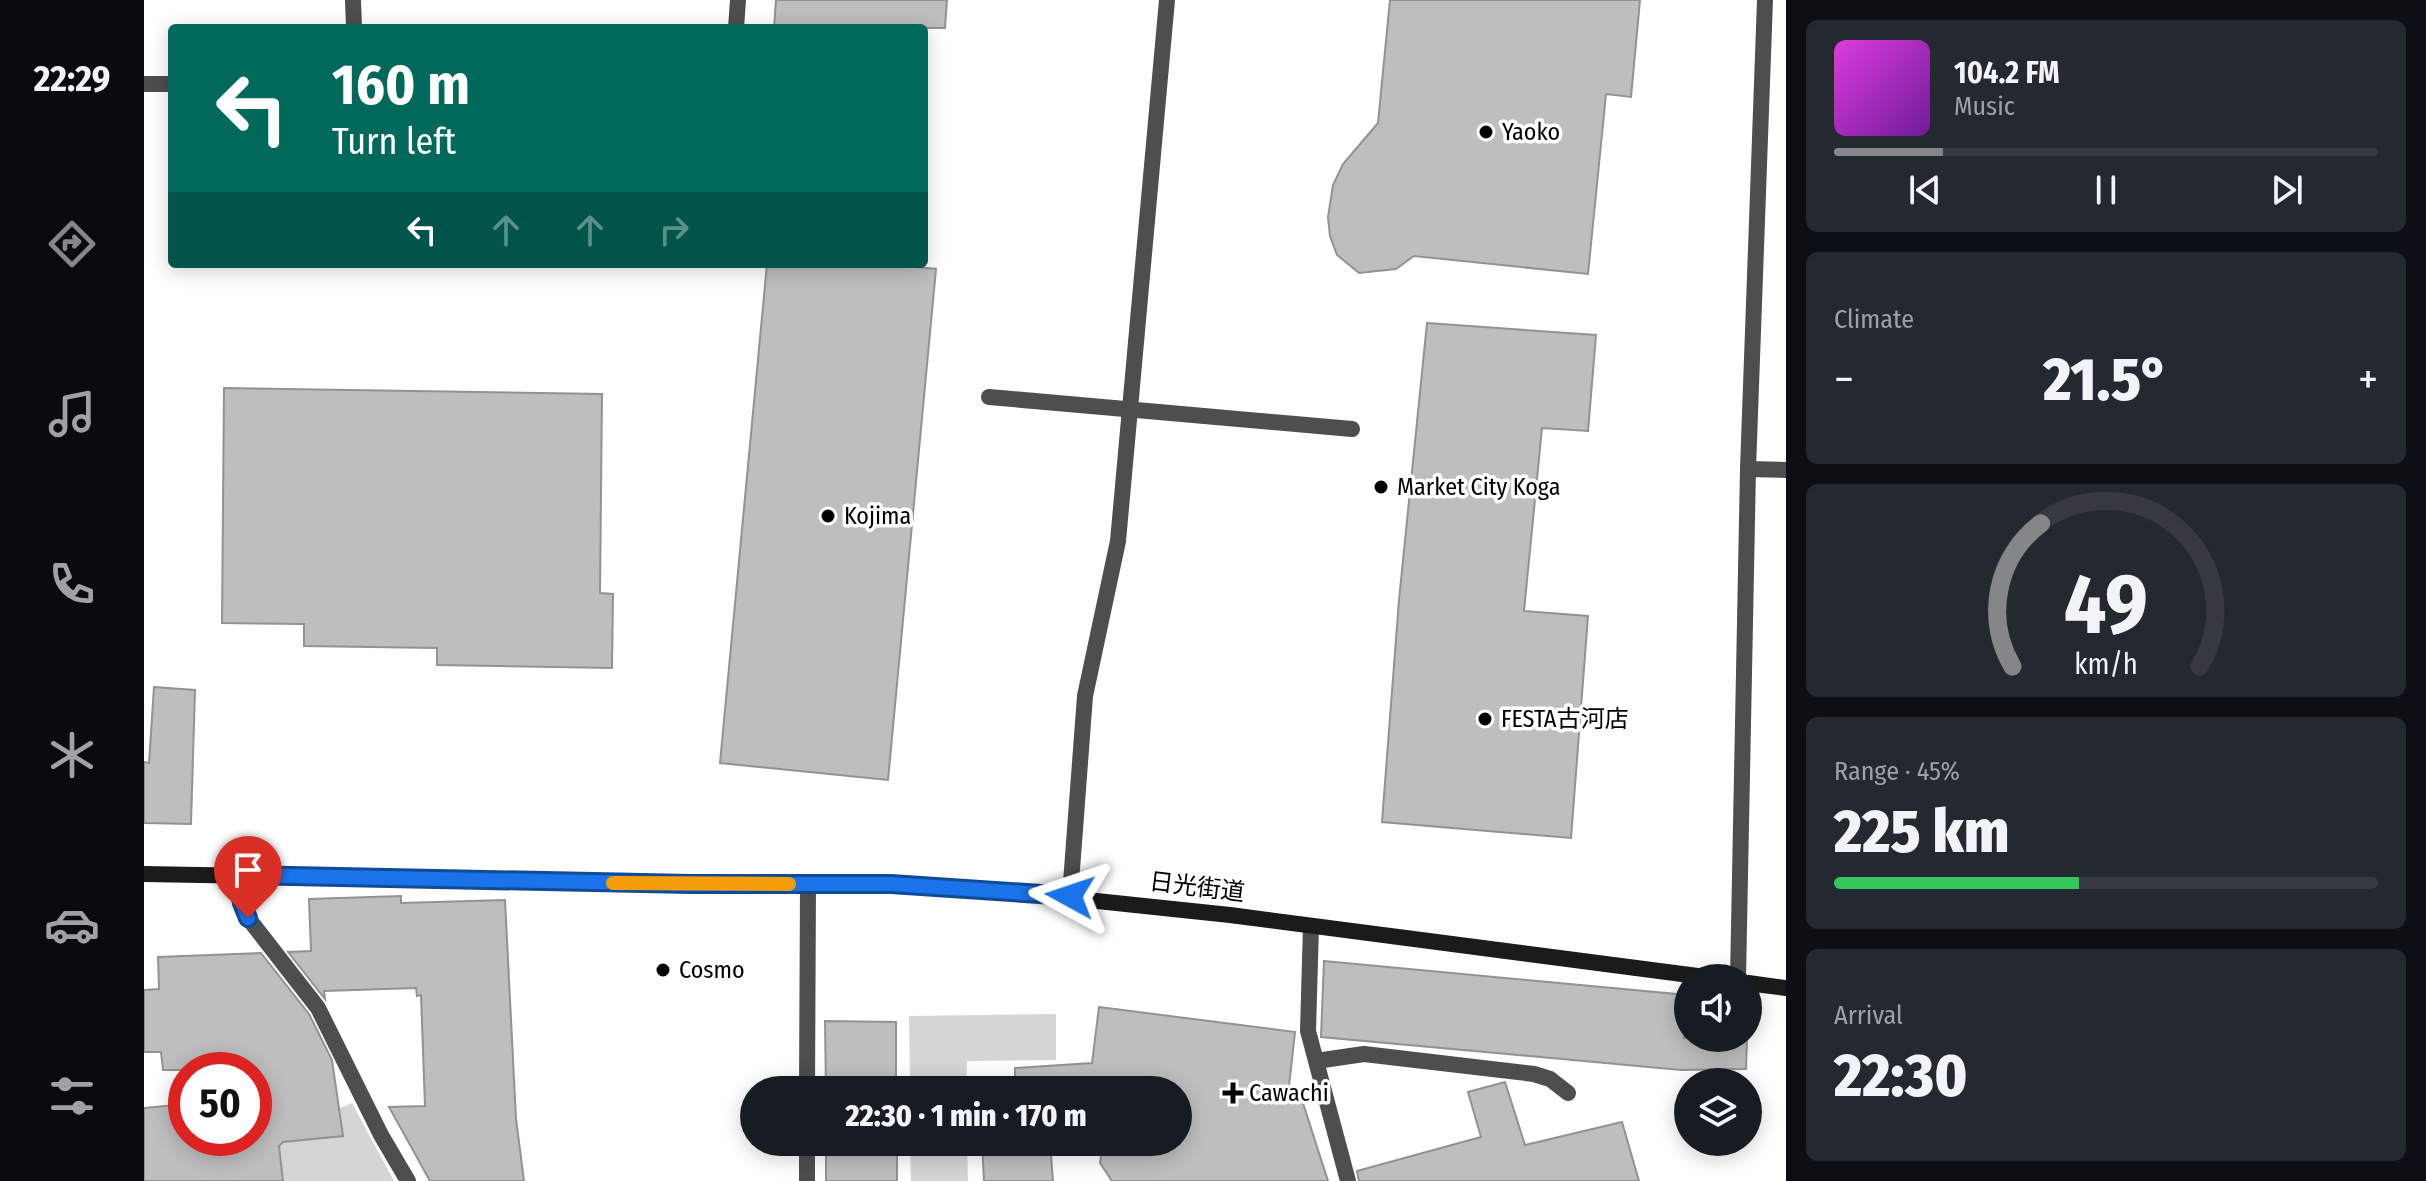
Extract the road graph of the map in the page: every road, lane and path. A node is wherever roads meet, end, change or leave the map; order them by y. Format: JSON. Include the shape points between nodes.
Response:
{"nodes":[{"id":1,"x":353,"y":0,"type":"edge"},
{"id":2,"x":738,"y":0,"type":"edge"},
{"id":3,"x":1167,"y":0,"type":"edge"},
{"id":4,"x":1765,"y":0,"type":"edge"},
{"id":5,"x":354,"y":24,"type":"edge"},
{"id":6,"x":736,"y":24,"type":"edge"},
{"id":7,"x":144,"y":84,"type":"edge"},
{"id":8,"x":168,"y":84,"type":"edge"},
{"id":9,"x":989,"y":397,"type":"dead end"},
{"id":10,"x":1130,"y":409,"type":"junction"},
{"id":11,"x":1352,"y":429,"type":"dead end"},
{"id":12,"x":1748,"y":469,"type":"junction"},
{"id":13,"x":1786,"y":470,"type":"edge"},
{"id":14,"x":144,"y":874,"type":"edge"},
{"id":15,"x":238,"y":875,"type":"junction"},
{"id":16,"x":808,"y":884,"type":"junction"},
{"id":17,"x":1070,"y":896,"type":"junction"},
{"id":18,"x":1311,"y":926,"type":"junction"},
{"id":19,"x":1738,"y":964,"type":"edge"},
{"id":20,"x":1674,"y":973,"type":"edge"},
{"id":21,"x":1762,"y":985,"type":"edge"},
{"id":22,"x":1786,"y":988,"type":"edge"},
{"id":23,"x":1316,"y":1061,"type":"junction"},
{"id":24,"x":807,"y":1076,"type":"edge"},
{"id":25,"x":1568,"y":1093,"type":"dead end"},
{"id":26,"x":807,"y":1156,"type":"edge"},
{"id":27,"x":408,"y":1181,"type":"edge"},
{"id":28,"x":807,"y":1181,"type":"edge"},
{"id":29,"x":1348,"y":1181,"type":"edge"}],
"edges":[{"from":1,"to":5,"type":"street"},
{"from":2,"to":6,"type":"street"},
{"from":3,"to":10,"type":"street"},
{"from":4,"to":12,"type":"street"},
{"from":7,"to":8,"type":"street"},
{"from":9,"to":10,"type":"street"},
{"from":10,"to":11,"type":"street"},
{"from":10,"to":17,"type":"street","via":[[1115,569],[1085,696]]},
{"from":12,"to":13,"type":"street"},
{"from":12,"to":19,"type":"street"},
{"from":14,"to":15,"type":"main road","name":"日光街道"},
{"from":15,"to":16,"type":"main road","name":"日光街道"},
{"from":15,"to":27,"type":"street","via":[[248,918],[318,1008]]},
{"from":16,"to":17,"type":"main road","name":"日光街道"},
{"from":16,"to":24,"type":"street"},
{"from":17,"to":18,"type":"main road","name":"日光街道"},
{"from":18,"to":20,"type":"main road","name":"日光街道"},
{"from":18,"to":23,"type":"street","via":[[1308,1031]]},
{"from":21,"to":22,"type":"main road"},
{"from":23,"to":25,"type":"street","via":[[1364,1054],[1534,1074]]},
{"from":23,"to":29,"type":"street"},
{"from":26,"to":28,"type":"street"}]}
